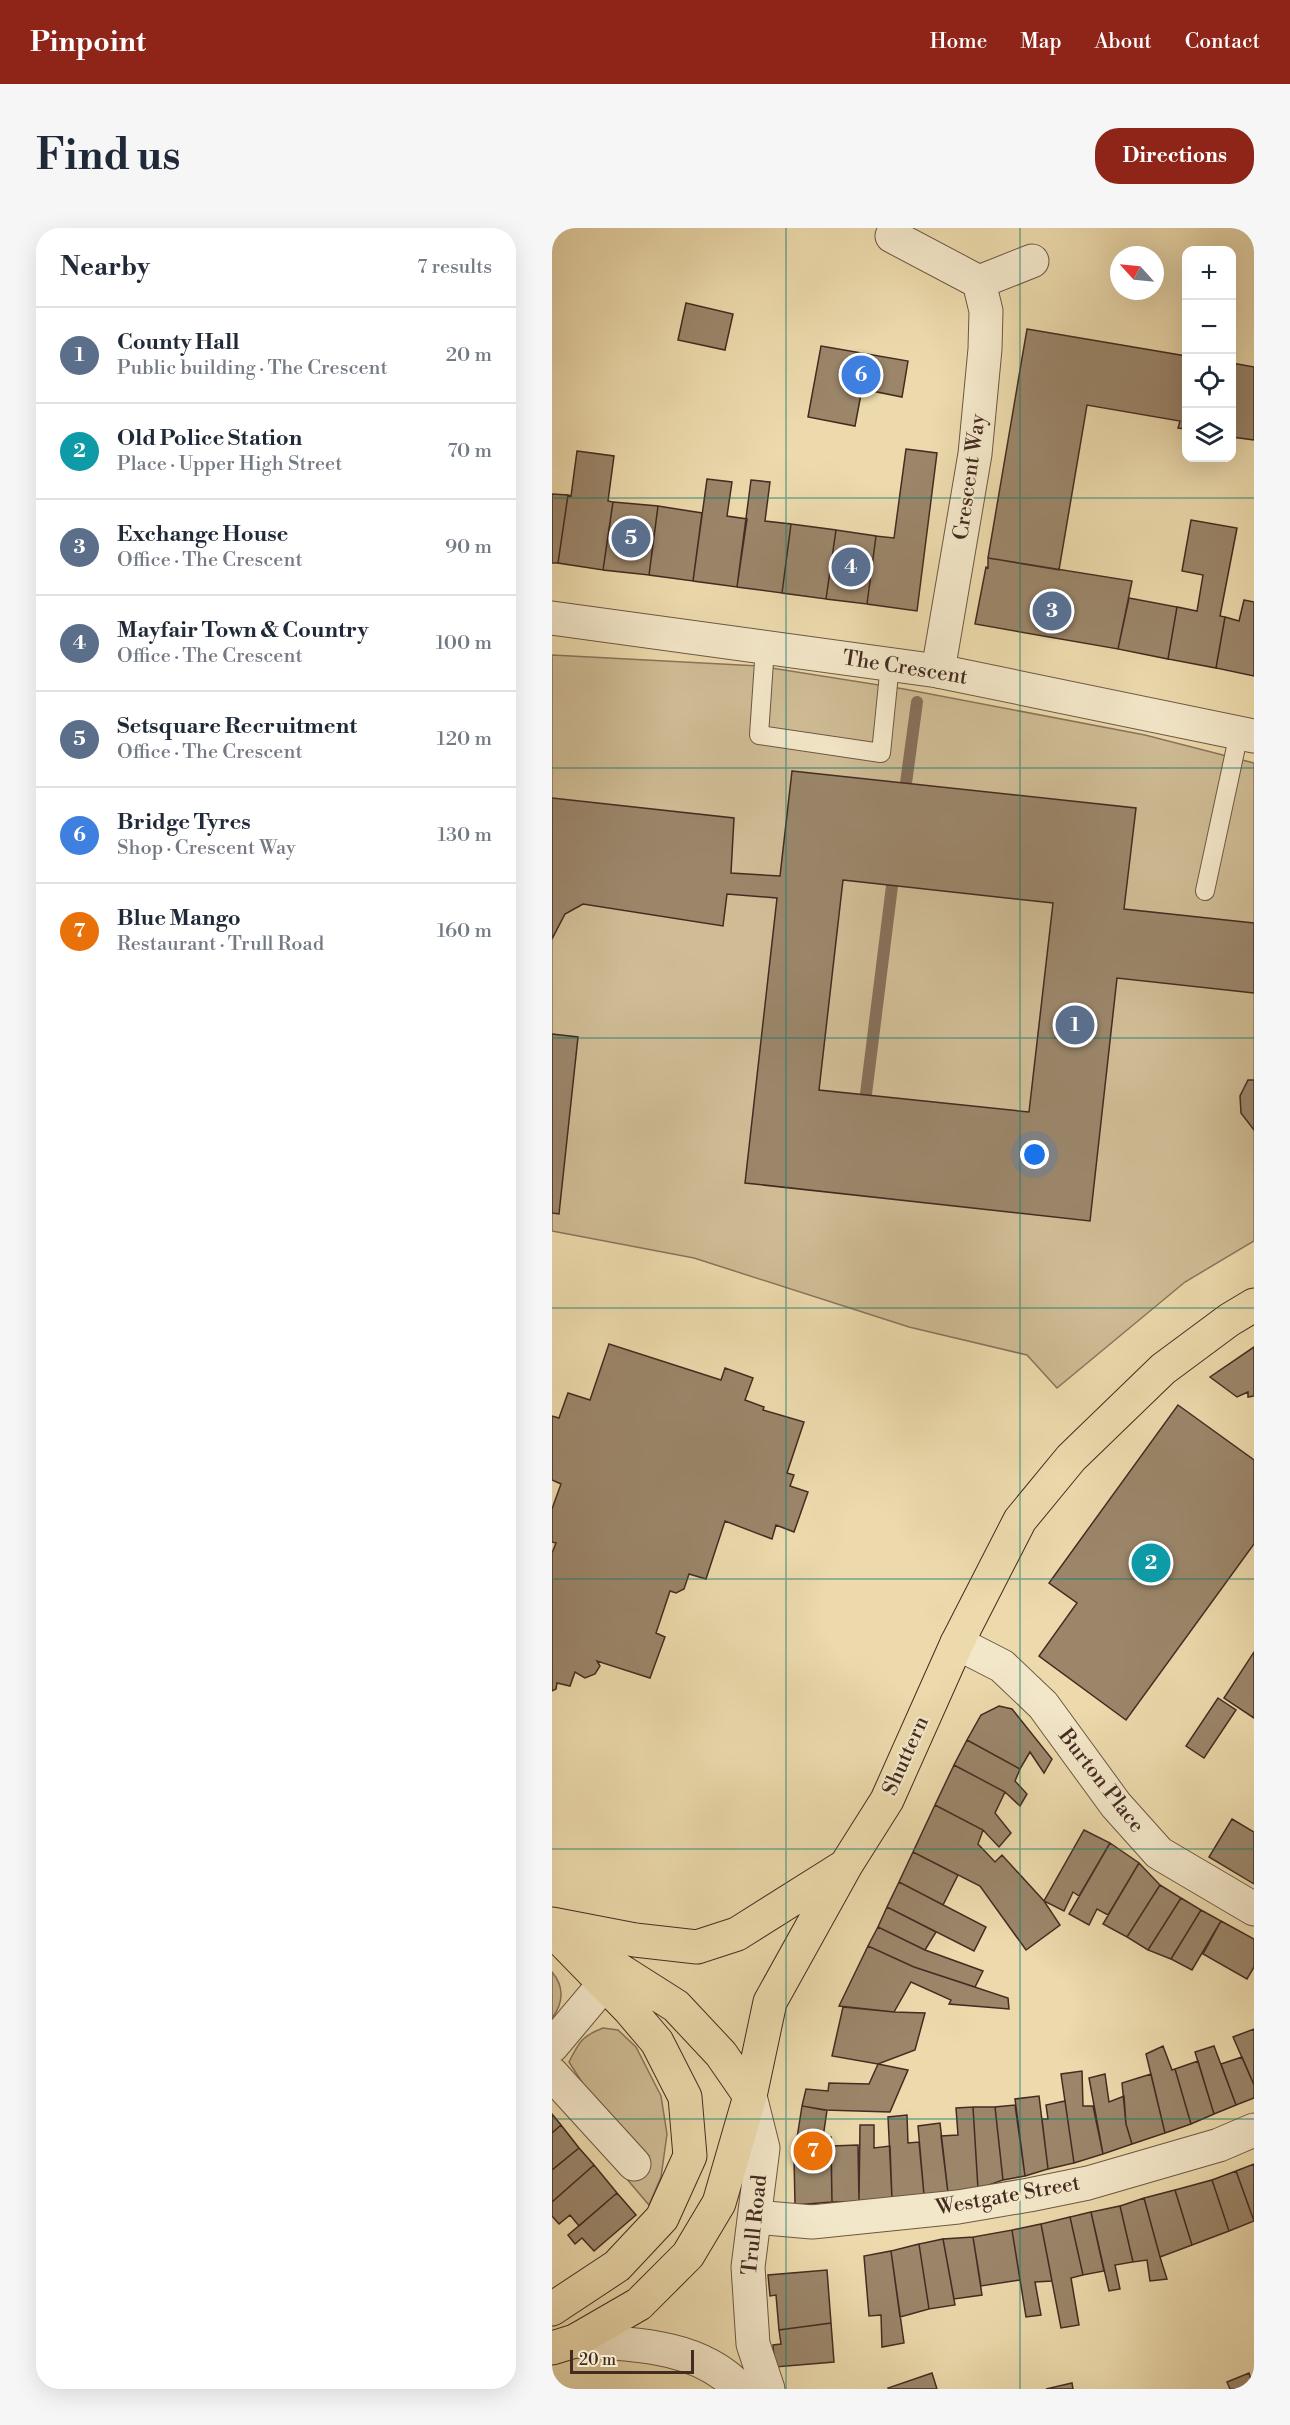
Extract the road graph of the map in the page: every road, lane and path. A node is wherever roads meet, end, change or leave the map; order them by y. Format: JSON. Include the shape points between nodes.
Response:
{"nodes":[{"id":1,"x":892,"y":236,"type":"dead end"},
{"id":2,"x":1032,"y":261,"type":"dead end"},
{"id":3,"x":979,"y":282,"type":"junction"},
{"id":4,"x":552,"y":618,"type":"edge"},
{"id":5,"x":765,"y":647,"type":"junction"},
{"id":6,"x":890,"y":664,"type":"junction"},
{"id":7,"x":938,"y":671,"type":"junction"},
{"id":8,"x":1247,"y":735,"type":"edge"},
{"id":9,"x":1205,"y":891,"type":"dead end"},
{"id":10,"x":1254,"y":1305,"type":"edge"},
{"id":11,"x":957,"y":1643,"type":"junction"},
{"id":12,"x":846,"y":1865,"type":"junction"},
{"id":13,"x":1254,"y":1910,"type":"edge"},
{"id":14,"x":552,"y":1927,"type":"edge"},
{"id":15,"x":604,"y":1984,"type":"junction"},
{"id":16,"x":552,"y":2046,"type":"edge"},
{"id":17,"x":552,"y":2074,"type":"edge"},
{"id":18,"x":750,"y":2096,"type":"junction"},
{"id":19,"x":1254,"y":2130,"type":"edge"},
{"id":20,"x":634,"y":2164,"type":"dead end"},
{"id":21,"x":755,"y":2217,"type":"junction"},
{"id":22,"x":552,"y":2309,"type":"edge"},
{"id":23,"x":563,"y":2345,"type":"edge"},
{"id":24,"x":740,"y":2389,"type":"edge"},
{"id":25,"x":768,"y":2389,"type":"edge"}],
"edges":[{"from":1,"to":3,"type":"street"},
{"from":2,"to":3,"type":"street"},
{"from":3,"to":7,"type":"street","name":"Crescent Way","via":[[986,311],[986,349],[975,454]]},
{"from":4,"to":5,"type":"street","name":"The Crescent"},
{"from":5,"to":6,"type":"street","name":"The Crescent"},
{"from":5,"to":6,"type":"lane","via":[[759,735],[881,753]]},
{"from":6,"to":7,"type":"street","name":"The Crescent"},
{"from":7,"to":8,"type":"street","name":"The Crescent"},
{"from":8,"to":9,"type":"lane"},
{"from":10,"to":11,"type":"main road","name":"Shuttern","via":[[1162,1369],[1071,1458],[1020,1520]]},
{"from":11,"to":12,"type":"main road","name":"Shuttern","via":[[887,1800]]},
{"from":11,"to":13,"type":"street","name":"Burton Place","via":[[1002,1666],[1043,1705],[1116,1805],[1159,1853]]},
{"from":12,"to":14,"type":"main road","via":[[737,1934],[697,1947]]},
{"from":12,"to":18,"type":"main road","name":"Shuttern","via":[[770,2002]]},
{"from":14,"to":15,"type":"main road"},
{"from":14,"to":18,"type":"main road","via":[[676,2006],[721,2054]]},
{"from":15,"to":16,"type":"street"},
{"from":15,"to":22,"type":"main road","via":[[657,2042],[685,2097],[690,2156],[662,2218],[616,2266]]},
{"from":17,"to":20,"type":"street"},
{"from":18,"to":21,"type":"street","name":"Trull Road","via":[[763,2148]]},
{"from":18,"to":23,"type":"main road","name":"Shuttern","via":[[719,2203],[688,2255],[639,2304]]},
{"from":19,"to":21,"type":"street","name":"Westgate Street","via":[[1175,2158],[1029,2195],[958,2207],[812,2222]]},
{"from":21,"to":25,"type":"street","name":"Trull Road","via":[[748,2267],[753,2344]]},
{"from":23,"to":24,"type":"street","via":[[657,2348],[684,2354]]}]}
